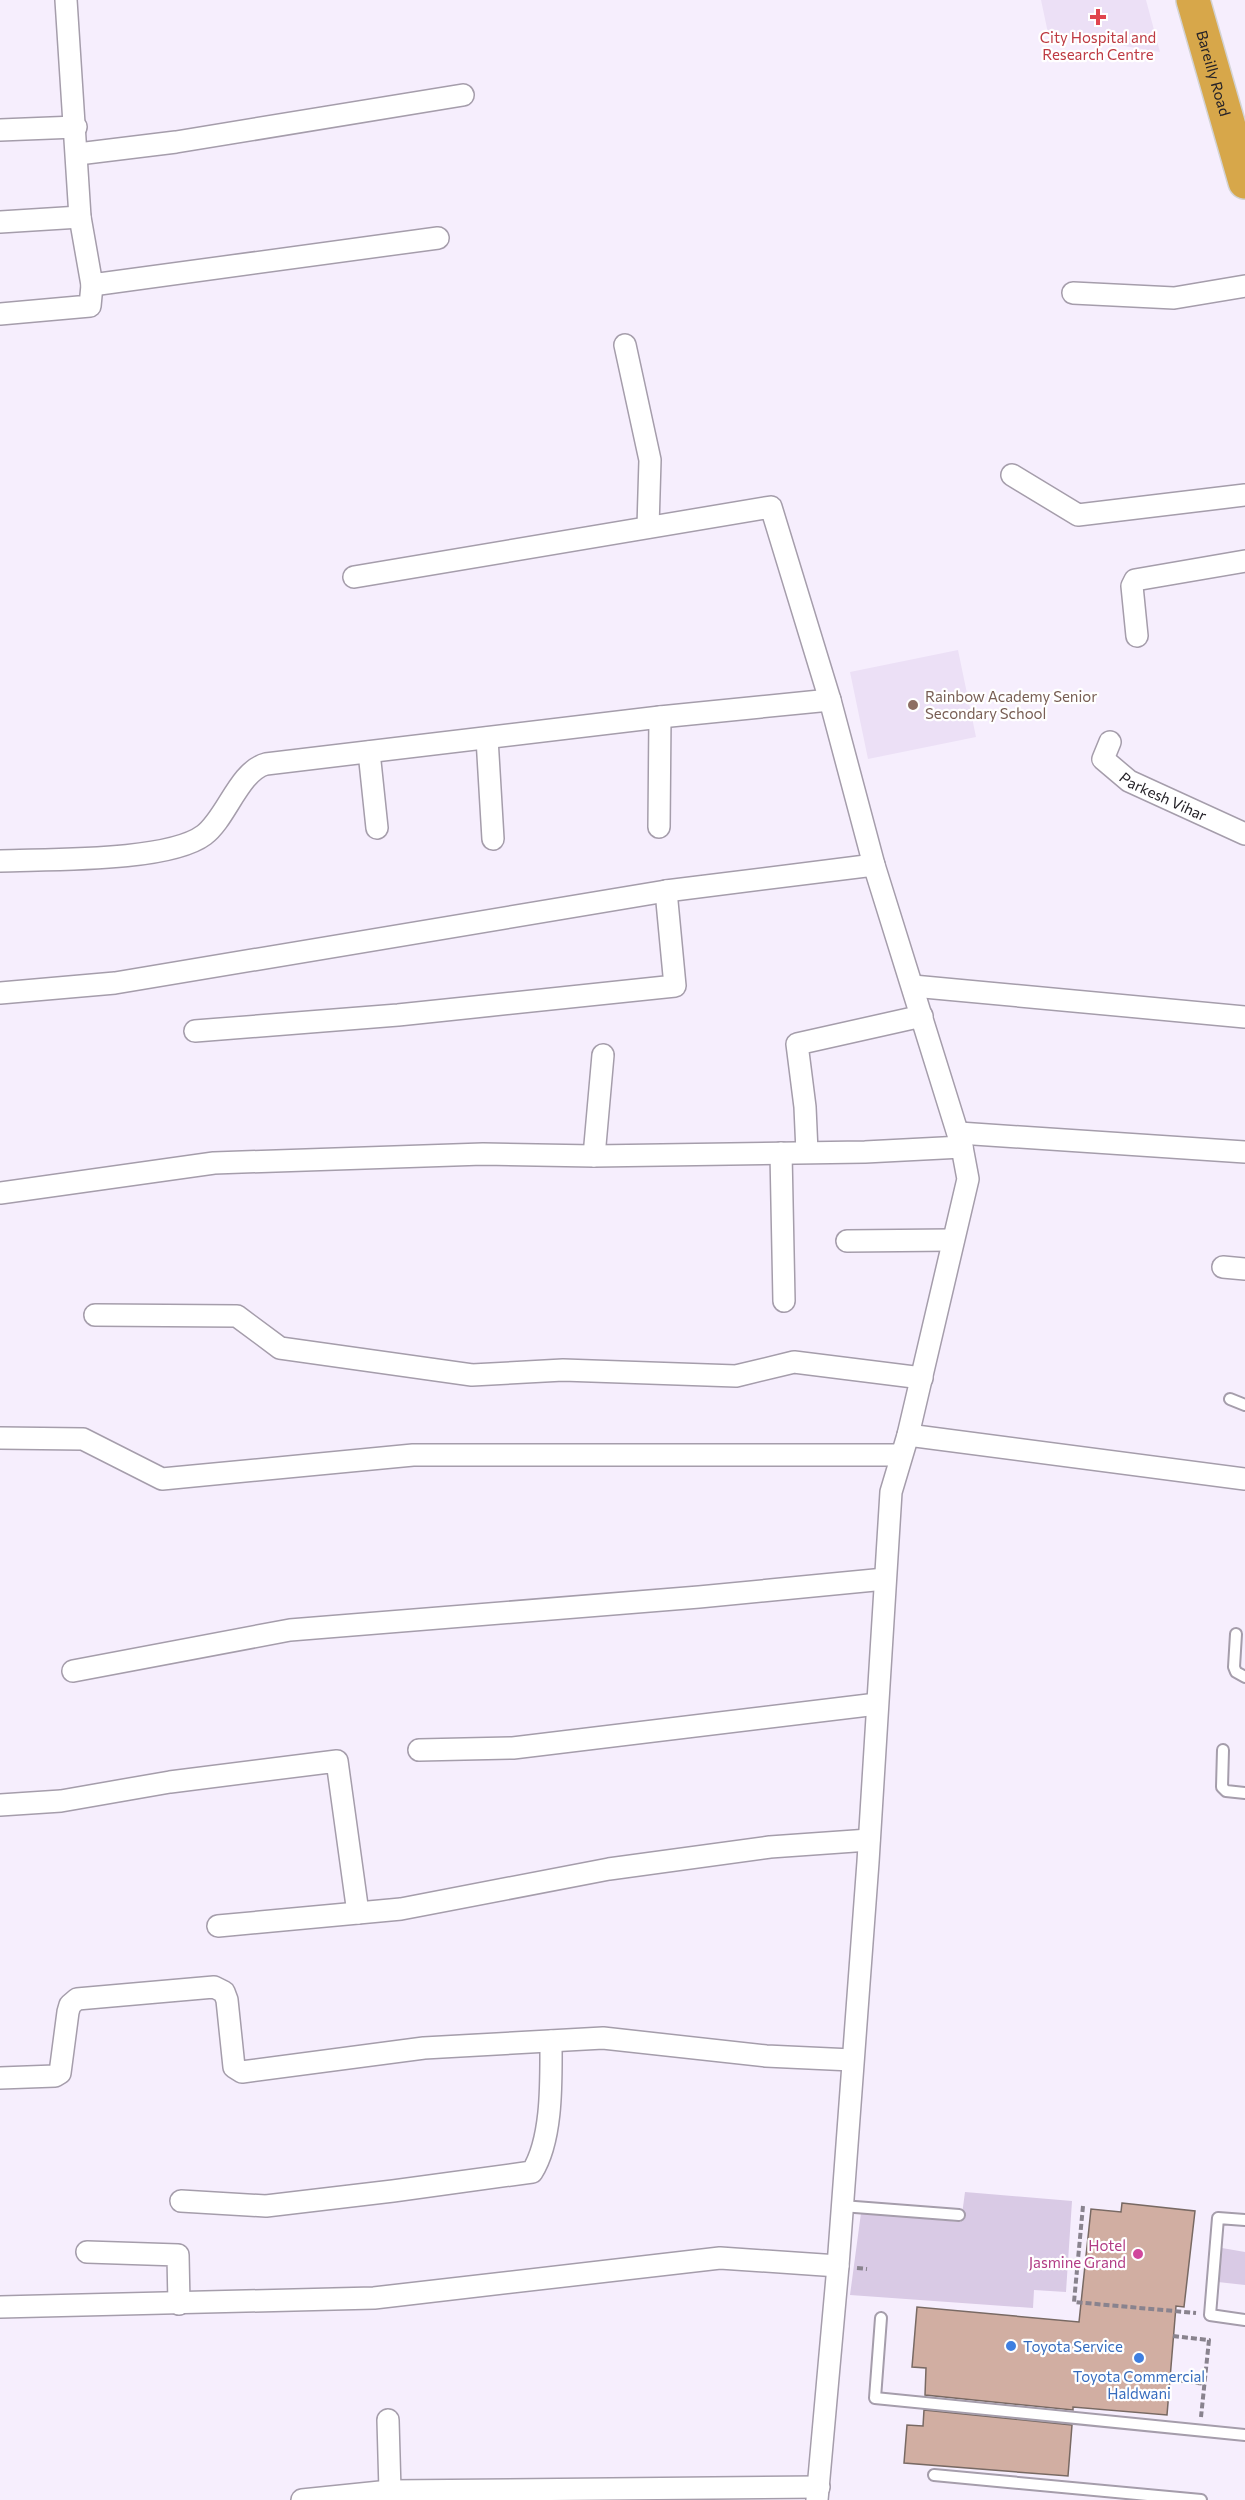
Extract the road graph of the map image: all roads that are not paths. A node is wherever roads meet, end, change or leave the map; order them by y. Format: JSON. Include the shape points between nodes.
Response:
{"nodes":[{"id":1,"x":66,"y":0,"type":"edge"},
{"id":2,"x":1193,"y":0,"type":"edge"},
{"id":3,"x":463,"y":95,"type":"dead end"},
{"id":4,"x":76,"y":127,"type":"junction"},
{"id":5,"x":0,"y":130,"type":"edge"},
{"id":6,"x":78,"y":154,"type":"junction"},
{"id":7,"x":1245,"y":182,"type":"edge"},
{"id":8,"x":80,"y":218,"type":"junction"},
{"id":9,"x":0,"y":222,"type":"edge"},
{"id":10,"x":438,"y":238,"type":"dead end"},
{"id":11,"x":92,"y":285,"type":"junction"},
{"id":12,"x":1245,"y":286,"type":"edge"},
{"id":13,"x":1073,"y":292,"type":"dead end"},
{"id":14,"x":0,"y":314,"type":"edge"},
{"id":15,"x":625,"y":345,"type":"dead end"},
{"id":16,"x":1012,"y":475,"type":"dead end"},
{"id":17,"x":1245,"y":495,"type":"edge"},
{"id":18,"x":648,"y":527,"type":"junction"},
{"id":19,"x":1245,"y":561,"type":"edge"},
{"id":20,"x":354,"y":577,"type":"dead end"},
{"id":21,"x":1137,"y":636,"type":"dead end"},
{"id":22,"x":830,"y":700,"type":"junction"},
{"id":23,"x":660,"y":717,"type":"junction"},
{"id":24,"x":487,"y":738,"type":"junction"},
{"id":25,"x":1110,"y":742,"type":"dead end"},
{"id":26,"x":369,"y":752,"type":"junction"},
{"id":27,"x":659,"y":827,"type":"dead end"},
{"id":28,"x":377,"y":828,"type":"dead end"},
{"id":29,"x":1245,"y":834,"type":"edge"},
{"id":30,"x":493,"y":838,"type":"dead end"},
{"id":31,"x":0,"y":861,"type":"edge"},
{"id":32,"x":874,"y":865,"type":"junction"},
{"id":33,"x":666,"y":891,"type":"junction"},
{"id":34,"x":913,"y":986,"type":"junction"},
{"id":35,"x":0,"y":993,"type":"edge"},
{"id":36,"x":922,"y":1016,"type":"junction"},
{"id":37,"x":1245,"y":1017,"type":"edge"},
{"id":38,"x":195,"y":1031,"type":"dead end"},
{"id":39,"x":603,"y":1055,"type":"dead end"},
{"id":40,"x":960,"y":1140,"type":"junction"},
{"id":41,"x":807,"y":1152,"type":"junction"},
{"id":42,"x":1245,"y":1152,"type":"edge"},
{"id":43,"x":781,"y":1153,"type":"junction"},
{"id":44,"x":594,"y":1156,"type":"junction"},
{"id":45,"x":0,"y":1193,"type":"edge"},
{"id":46,"x":952,"y":1240,"type":"junction"},
{"id":47,"x":847,"y":1241,"type":"dead end"},
{"id":48,"x":1223,"y":1267,"type":"dead end"},
{"id":49,"x":1245,"y":1269,"type":"edge"},
{"id":50,"x":784,"y":1301,"type":"dead end"},
{"id":51,"x":95,"y":1314,"type":"dead end"},
{"id":52,"x":922,"y":1378,"type":"junction"},
{"id":53,"x":1230,"y":1399,"type":"dead end"},
{"id":54,"x":1245,"y":1405,"type":"edge"},
{"id":55,"x":0,"y":1438,"type":"edge"},
{"id":56,"x":904,"y":1445,"type":"junction"},
{"id":57,"x":1245,"y":1479,"type":"edge"},
{"id":58,"x":885,"y":1579,"type":"junction"},
{"id":59,"x":1236,"y":1634,"type":"dead end"},
{"id":60,"x":73,"y":1671,"type":"dead end"},
{"id":61,"x":1245,"y":1677,"type":"edge"},
{"id":62,"x":877,"y":1704,"type":"junction"},
{"id":63,"x":419,"y":1750,"type":"dead end"},
{"id":64,"x":1222,"y":1750,"type":"dead end"},
{"id":65,"x":1245,"y":1793,"type":"edge"},
{"id":66,"x":0,"y":1805,"type":"edge"},
{"id":67,"x":869,"y":1840,"type":"junction"},
{"id":68,"x":358,"y":1913,"type":"junction"},
{"id":69,"x":218,"y":1926,"type":"dead end"},
{"id":70,"x":551,"y":2041,"type":"junction"},
{"id":71,"x":852,"y":2060,"type":"junction"},
{"id":72,"x":0,"y":2078,"type":"edge"},
{"id":73,"x":181,"y":2201,"type":"dead end"},
{"id":74,"x":842,"y":2206,"type":"junction"},
{"id":75,"x":959,"y":2215,"type":"dead end"},
{"id":76,"x":1245,"y":2220,"type":"edge"},
{"id":77,"x":87,"y":2252,"type":"dead end"},
{"id":78,"x":838,"y":2266,"type":"junction"},
{"id":79,"x":179,"y":2304,"type":"junction"},
{"id":80,"x":0,"y":2307,"type":"edge"},
{"id":81,"x":881,"y":2318,"type":"dead end"},
{"id":82,"x":1245,"y":2320,"type":"edge"},
{"id":83,"x":388,"y":2420,"type":"dead end"},
{"id":84,"x":1245,"y":2435,"type":"edge"},
{"id":85,"x":934,"y":2475,"type":"dead end"},
{"id":86,"x":390,"y":2491,"type":"junction"},
{"id":87,"x":818,"y":2493,"type":"edge"},
{"id":88,"x":302,"y":2500,"type":"edge"},
{"id":89,"x":1201,"y":2500,"type":"edge"}],
"edges":[{"from":1,"to":4,"type":"street"},
{"from":2,"to":7,"type":"highway","name":"Bareilly Road"},
{"from":3,"to":6,"type":"street"},
{"from":4,"to":5,"type":"street"},
{"from":4,"to":6,"type":"street"},
{"from":6,"to":8,"type":"street"},
{"from":8,"to":9,"type":"street"},
{"from":8,"to":11,"type":"street"},
{"from":10,"to":11,"type":"street"},
{"from":11,"to":14,"type":"street","via":[[90,306]]},
{"from":12,"to":13,"type":"street","via":[[1174,298]]},
{"from":15,"to":18,"type":"street","via":[[650,460]]},
{"from":16,"to":17,"type":"street","via":[[1078,515]]},
{"from":18,"to":20,"type":"street"},
{"from":18,"to":22,"type":"street","via":[[771,507]]},
{"from":19,"to":21,"type":"street","via":[[1135,580],[1132,586]]},
{"from":22,"to":23,"type":"street"},
{"from":22,"to":32,"type":"street"},
{"from":23,"to":24,"type":"street"},
{"from":23,"to":27,"type":"street"},
{"from":24,"to":26,"type":"street"},
{"from":24,"to":30,"type":"street"},
{"from":25,"to":29,"type":"street","name":"Parkesh Vihar","via":[[1103,759],[1129,781]]},
{"from":26,"to":28,"type":"street"},
{"from":26,"to":31,"type":"street","via":[[258,766],[207,834],[166,851]]},
{"from":32,"to":33,"type":"street"},
{"from":32,"to":34,"type":"street"},
{"from":33,"to":35,"type":"street","via":[[115,982]]},
{"from":33,"to":38,"type":"street","via":[[675,986],[398,1015]]},
{"from":34,"to":36,"type":"street"},
{"from":34,"to":37,"type":"street"},
{"from":36,"to":40,"type":"street"},
{"from":36,"to":41,"type":"street","via":[[797,1044],[806,1107]]},
{"from":39,"to":44,"type":"street"},
{"from":40,"to":41,"type":"street"},
{"from":40,"to":42,"type":"street"},
{"from":40,"to":46,"type":"street","via":[[968,1179]]},
{"from":41,"to":43,"type":"street"},
{"from":43,"to":44,"type":"street"},
{"from":43,"to":50,"type":"street"},
{"from":44,"to":45,"type":"street","via":[[483,1154],[197,1164]]},
{"from":46,"to":47,"type":"street"},
{"from":46,"to":52,"type":"street"},
{"from":48,"to":49,"type":"street"},
{"from":51,"to":52,"type":"street","via":[[237,1316],[280,1348],[471,1375],[563,1370],[736,1376],[794,1362]]},
{"from":52,"to":56,"type":"street"},
{"from":53,"to":54,"type":"lane"},
{"from":55,"to":56,"type":"street","via":[[83,1439],[162,1479],[413,1455]]},
{"from":56,"to":57,"type":"street"},
{"from":56,"to":58,"type":"street","via":[[891,1492]]},
{"from":58,"to":60,"type":"street","via":[[300,1629]]},
{"from":58,"to":62,"type":"street"},
{"from":59,"to":61,"type":"lane","via":[[1234,1667]]},
{"from":62,"to":63,"type":"street","via":[[513,1748]]},
{"from":62,"to":67,"type":"street"},
{"from":64,"to":65,"type":"lane","via":[[1222,1787]]},
{"from":66,"to":68,"type":"street","via":[[61,1801],[170,1782],[337,1761]]},
{"from":67,"to":68,"type":"street","via":[[770,1846],[609,1869],[401,1909]]},
{"from":67,"to":71,"type":"street"},
{"from":68,"to":69,"type":"street"},
{"from":70,"to":71,"type":"street","via":[[603,2038],[766,2056]]},
{"from":70,"to":72,"type":"street","via":[[424,2048],[242,2072],[234,2067],[227,2000],[224,1992],[214,1987],[76,1999],[68,2012],[60,2073]]},
{"from":70,"to":73,"type":"street","via":[[550,2108],[532,2172],[266,2206]]},
{"from":71,"to":74,"type":"street"},
{"from":74,"to":75,"type":"lane"},
{"from":74,"to":78,"type":"street"},
{"from":76,"to":82,"type":"lane","via":[[1218,2218],[1210,2315]]},
{"from":77,"to":79,"type":"street","via":[[178,2255]]},
{"from":78,"to":79,"type":"street","via":[[720,2258],[374,2298]]},
{"from":78,"to":87,"type":"street"},
{"from":79,"to":80,"type":"street"},
{"from":81,"to":84,"type":"lane","via":[[875,2398]]},
{"from":83,"to":86,"type":"street"},
{"from":85,"to":89,"type":"lane"},
{"from":86,"to":87,"type":"street"},
{"from":86,"to":88,"type":"street"}]}
